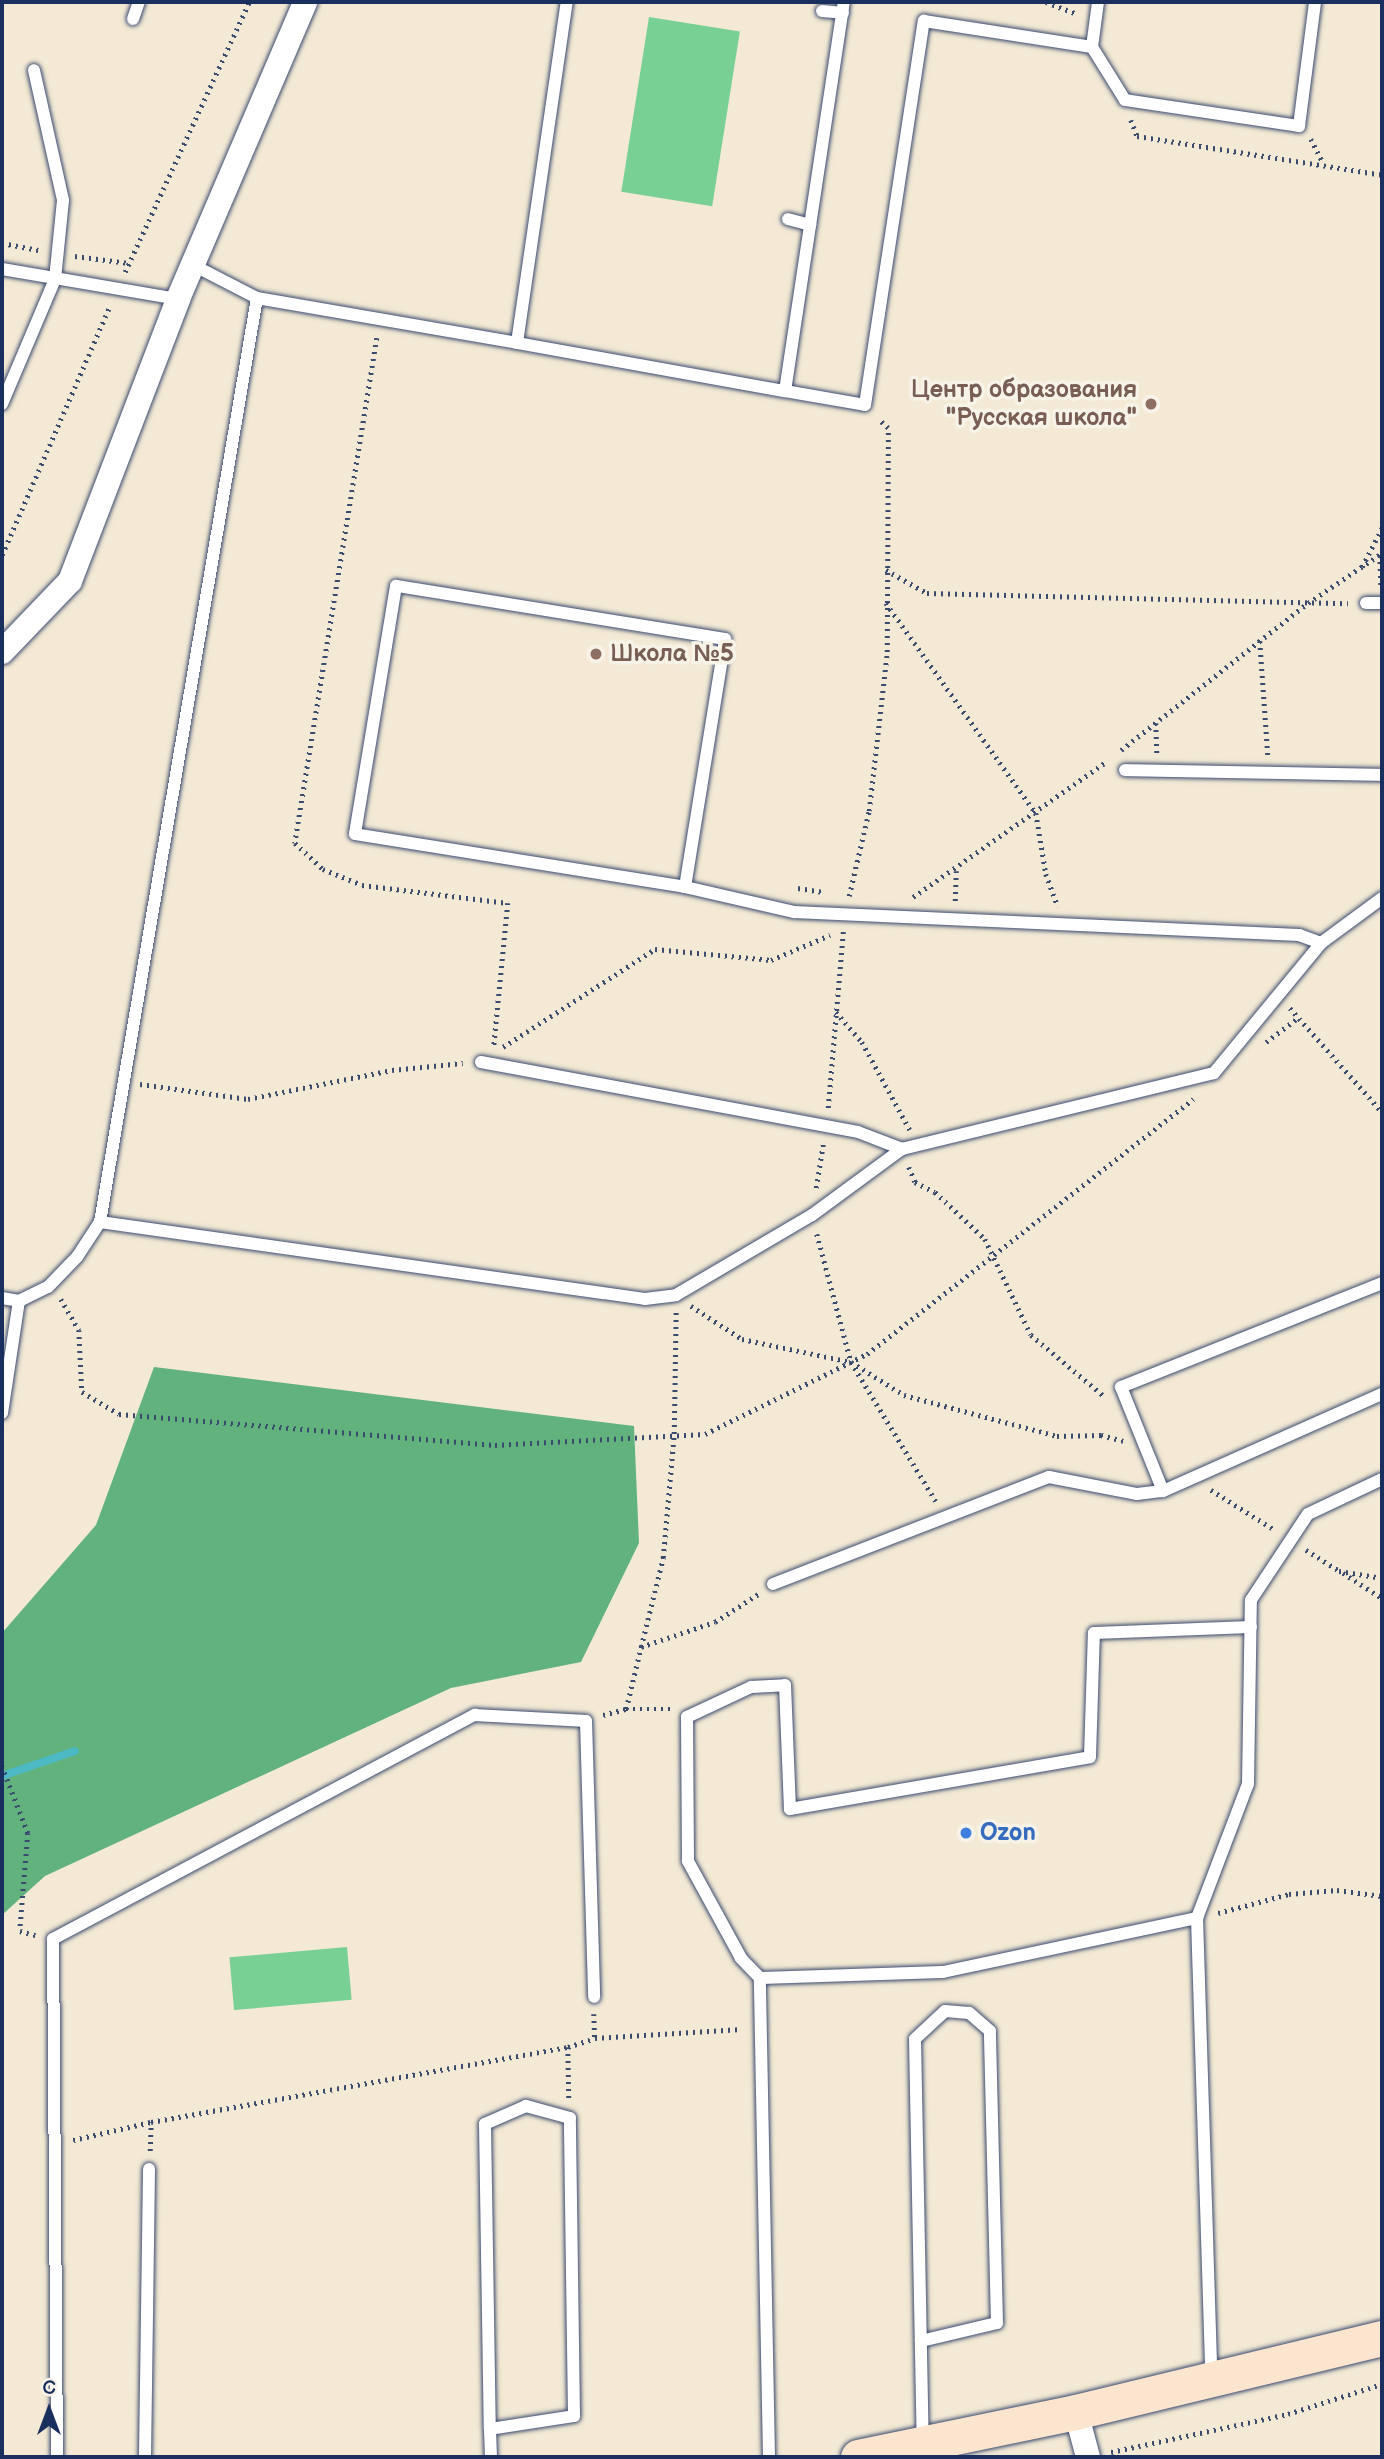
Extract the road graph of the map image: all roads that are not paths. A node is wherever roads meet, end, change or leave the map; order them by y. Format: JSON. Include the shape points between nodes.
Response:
{"nodes":[{"id":1,"x":139,"y":2,"type":"edge"},
{"id":2,"x":305,"y":2,"type":"edge"},
{"id":3,"x":567,"y":2,"type":"edge"},
{"id":4,"x":1098,"y":2,"type":"edge"},
{"id":5,"x":1315,"y":2,"type":"edge"},
{"id":6,"x":844,"y":8,"type":"edge"},
{"id":7,"x":822,"y":11,"type":"dead end"},
{"id":8,"x":133,"y":19,"type":"dead end"},
{"id":9,"x":1092,"y":47,"type":"junction"},
{"id":10,"x":34,"y":70,"type":"dead end"},
{"id":11,"x":788,"y":219,"type":"dead end"},
{"id":12,"x":810,"y":225,"type":"junction"},
{"id":13,"x":192,"y":265,"type":"junction"},
{"id":14,"x":2,"y":269,"type":"edge"},
{"id":15,"x":55,"y":279,"type":"junction"},
{"id":16,"x":257,"y":298,"type":"junction"},
{"id":17,"x":178,"y":299,"type":"junction"},
{"id":18,"x":517,"y":343,"type":"junction"},
{"id":19,"x":785,"y":391,"type":"junction"},
{"id":20,"x":2,"y":404,"type":"edge"},
{"id":21,"x":1366,"y":603,"type":"road end"},
{"id":22,"x":1382,"y":603,"type":"edge"},
{"id":23,"x":2,"y":652,"type":"edge"},
{"id":24,"x":1125,"y":770,"type":"dead end"},
{"id":25,"x":1382,"y":775,"type":"edge"},
{"id":26,"x":685,"y":887,"type":"junction"},
{"id":27,"x":1382,"y":898,"type":"edge"},
{"id":28,"x":1321,"y":943,"type":"junction"},
{"id":29,"x":481,"y":1062,"type":"road end"},
{"id":30,"x":902,"y":1149,"type":"junction"},
{"id":31,"x":100,"y":1222,"type":"junction"},
{"id":32,"x":1382,"y":1283,"type":"edge"},
{"id":33,"x":2,"y":1298,"type":"edge"},
{"id":34,"x":19,"y":1301,"type":"junction"},
{"id":35,"x":1382,"y":1394,"type":"edge"},
{"id":36,"x":2,"y":1413,"type":"edge"},
{"id":37,"x":1382,"y":1479,"type":"edge"},
{"id":38,"x":1163,"y":1491,"type":"junction"},
{"id":39,"x":773,"y":1584,"type":"road end"},
{"id":40,"x":1251,"y":1627,"type":"junction"},
{"id":41,"x":1197,"y":1918,"type":"junction"},
{"id":42,"x":760,"y":1978,"type":"junction"},
{"id":43,"x":594,"y":1997,"type":"dead end"},
{"id":44,"x":149,"y":2169,"type":"road end"},
{"id":45,"x":1382,"y":2338,"type":"edge"},
{"id":46,"x":921,"y":2340,"type":"junction"},
{"id":47,"x":1211,"y":2380,"type":"junction"},
{"id":48,"x":1076,"y":2412,"type":"junction"},
{"id":49,"x":490,"y":2429,"type":"junction"},
{"id":50,"x":923,"y":2443,"type":"junction"},
{"id":51,"x":57,"y":2457,"type":"edge"},
{"id":52,"x":145,"y":2457,"type":"edge"},
{"id":53,"x":491,"y":2457,"type":"edge"},
{"id":54,"x":769,"y":2457,"type":"edge"},
{"id":55,"x":858,"y":2457,"type":"edge"},
{"id":56,"x":1089,"y":2457,"type":"edge"}],
"edges":[{"from":1,"to":8,"type":"lane"},
{"from":2,"to":13,"type":"street"},
{"from":3,"to":18,"type":"lane"},
{"from":4,"to":9,"type":"lane"},
{"from":5,"to":9,"type":"lane","via":[[1299,126],[1125,100]]},
{"from":6,"to":7,"type":"lane"},
{"from":6,"to":12,"type":"lane"},
{"from":9,"to":19,"type":"lane","via":[[924,21],[865,405]]},
{"from":10,"to":15,"type":"lane","via":[[63,200]]},
{"from":11,"to":12,"type":"lane"},
{"from":12,"to":19,"type":"lane"},
{"from":13,"to":16,"type":"lane"},
{"from":13,"to":17,"type":"street"},
{"from":14,"to":15,"type":"lane"},
{"from":15,"to":17,"type":"lane"},
{"from":15,"to":20,"type":"lane"},
{"from":16,"to":18,"type":"lane"},
{"from":16,"to":31,"type":"lane"},
{"from":17,"to":23,"type":"street","via":[[70,581]]},
{"from":18,"to":19,"type":"lane"},
{"from":21,"to":22,"type":"lane"},
{"from":24,"to":25,"type":"lane"},
{"from":26,"to":26,"type":"lane","via":[[355,834],[396,586],[725,639]]},
{"from":26,"to":28,"type":"lane","via":[[794,912],[1299,935]]},
{"from":27,"to":28,"type":"lane"},
{"from":28,"to":30,"type":"lane","via":[[1214,1073]]},
{"from":29,"to":30,"type":"lane","via":[[826,1126]]},
{"from":30,"to":31,"type":"lane","via":[[812,1215],[676,1295],[645,1299]]},
{"from":31,"to":34,"type":"lane","via":[[77,1257],[39,1291]]},
{"from":32,"to":38,"type":"lane","via":[[1121,1387]]},
{"from":33,"to":34,"type":"lane"},
{"from":34,"to":36,"type":"lane"},
{"from":35,"to":38,"type":"lane"},
{"from":37,"to":40,"type":"lane","via":[[1308,1514],[1251,1600]]},
{"from":38,"to":39,"type":"lane","via":[[1137,1494],[1049,1477]]},
{"from":40,"to":41,"type":"lane","via":[[1248,1784]]},
{"from":40,"to":42,"type":"lane","via":[[1094,1633],[1090,1758],[790,1809],[785,1685],[751,1687],[687,1717],[688,1861],[741,1958]]},
{"from":41,"to":42,"type":"lane","via":[[943,1972]]},
{"from":41,"to":47,"type":"lane"},
{"from":42,"to":54,"type":"lane"},
{"from":43,"to":51,"type":"lane","via":[[586,1721],[475,1715],[53,1939]]},
{"from":44,"to":52,"type":"lane"},
{"from":45,"to":47,"type":"main road"},
{"from":46,"to":46,"type":"lane","via":[[996,2323],[990,2031],[969,2013],[945,2011],[915,2039]]},
{"from":46,"to":50,"type":"lane"},
{"from":47,"to":48,"type":"main road"},
{"from":48,"to":50,"type":"main road"},
{"from":48,"to":56,"type":"street"},
{"from":49,"to":49,"type":"lane","via":[[575,2416],[570,2118],[526,2106],[485,2124]]},
{"from":49,"to":53,"type":"lane"},
{"from":50,"to":55,"type":"main road"}]}
